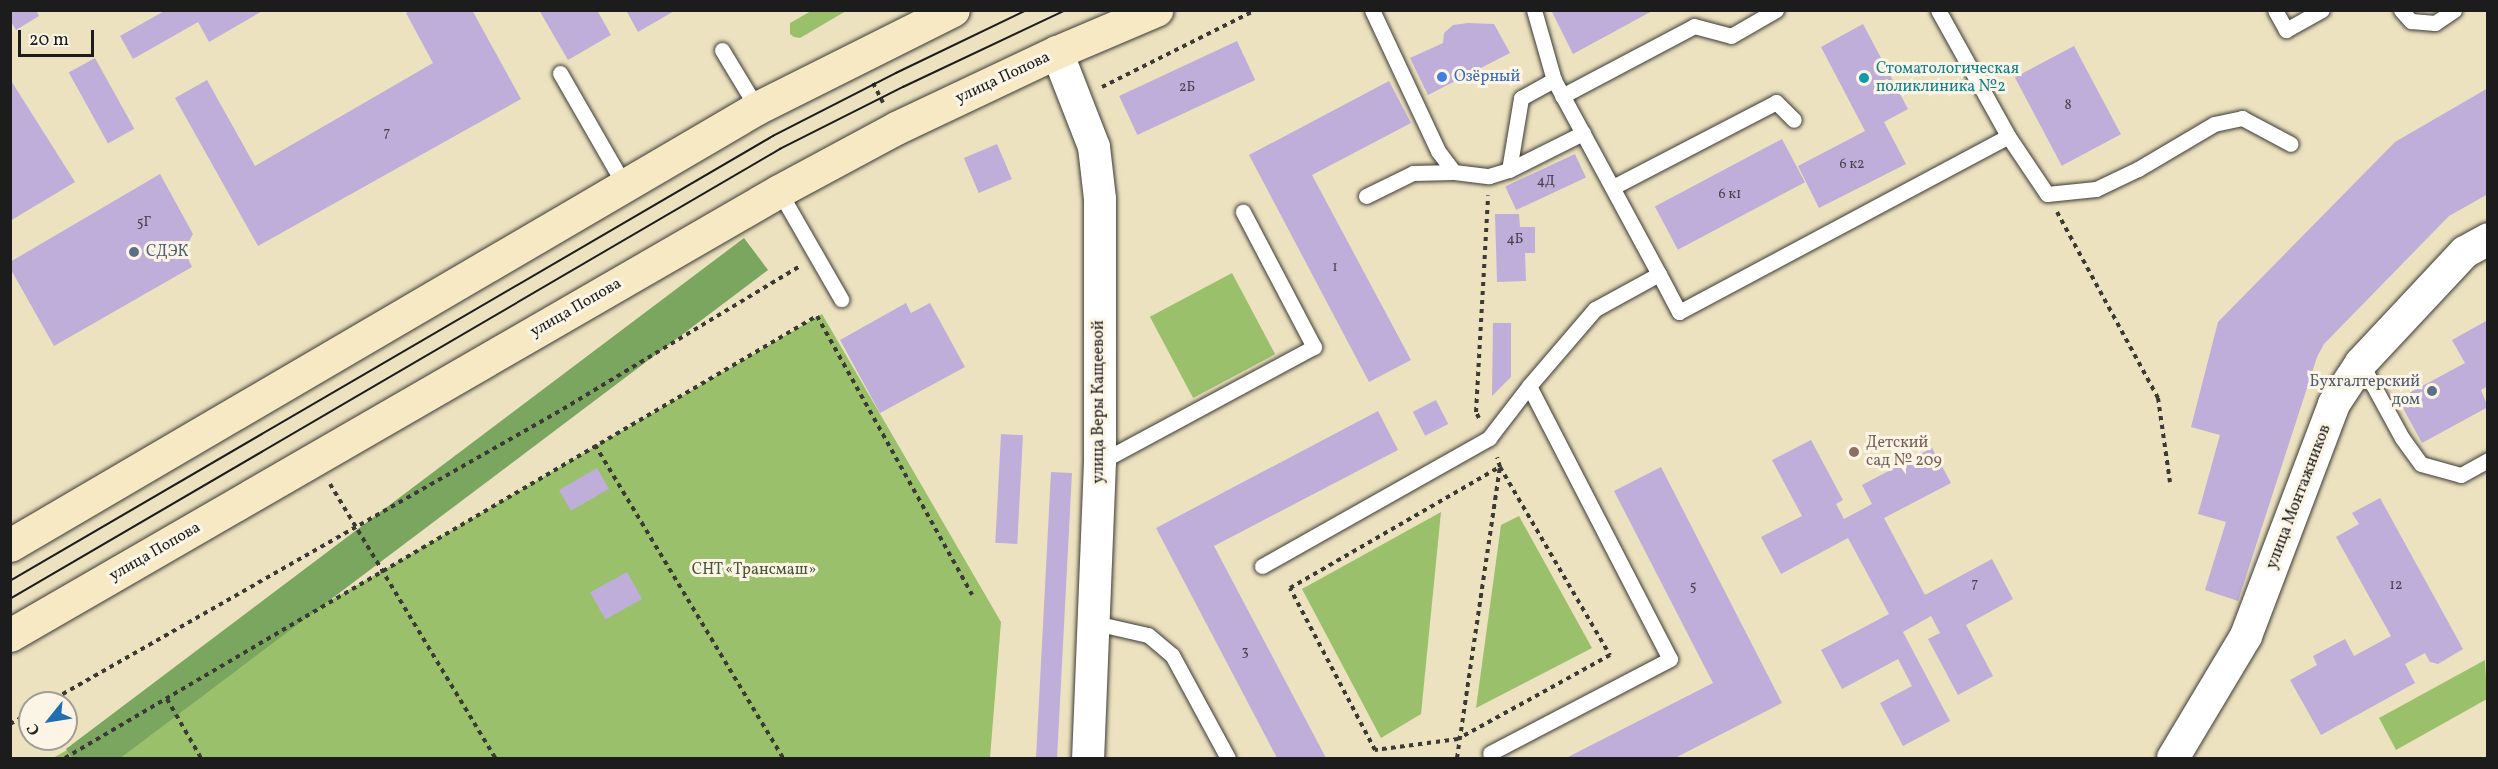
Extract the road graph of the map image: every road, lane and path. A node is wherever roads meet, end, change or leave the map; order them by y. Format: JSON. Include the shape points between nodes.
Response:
{"nodes":[{"id":1,"x":953,"y":10,"type":"edge"},
{"id":2,"x":1156,"y":10,"type":"edge"},
{"id":3,"x":1372,"y":10,"type":"edge"},
{"id":4,"x":1534,"y":10,"type":"edge"},
{"id":5,"x":1776,"y":10,"type":"edge"},
{"id":6,"x":2275,"y":10,"type":"edge"},
{"id":7,"x":2322,"y":10,"type":"edge"},
{"id":8,"x":2401,"y":10,"type":"edge"},
{"id":9,"x":2454,"y":10,"type":"edge"},
{"id":10,"x":1940,"y":11,"type":"edge"},
{"id":11,"x":917,"y":18,"type":"edge"},
{"id":12,"x":722,"y":50,"type":"dead end"},
{"id":13,"x":1057,"y":52,"type":"junction"},
{"id":14,"x":859,"y":57,"type":"junction"},
{"id":15,"x":560,"y":73,"type":"dead end"},
{"id":16,"x":1554,"y":80,"type":"junction"},
{"id":17,"x":1562,"y":96,"type":"junction"},
{"id":18,"x":757,"y":108,"type":"junction"},
{"id":19,"x":1794,"y":120,"type":"dead end"},
{"id":20,"x":896,"y":128,"type":"junction"},
{"id":21,"x":1583,"y":133,"type":"junction"},
{"id":22,"x":2008,"y":136,"type":"junction"},
{"id":23,"x":2291,"y":144,"type":"dead end"},
{"id":24,"x":1509,"y":170,"type":"junction"},
{"id":25,"x":1454,"y":172,"type":"junction"},
{"id":26,"x":625,"y":186,"type":"junction"},
{"id":27,"x":1613,"y":187,"type":"junction"},
{"id":28,"x":779,"y":191,"type":"junction"},
{"id":29,"x":2047,"y":194,"type":"junction"},
{"id":30,"x":1366,"y":196,"type":"dead end"},
{"id":31,"x":1243,"y":212,"type":"dead end"},
{"id":32,"x":2487,"y":239,"type":"edge"},
{"id":33,"x":816,"y":256,"type":"junction"},
{"id":34,"x":1659,"y":274,"type":"junction"},
{"id":35,"x":841,"y":299,"type":"dead end"},
{"id":36,"x":2361,"y":363,"type":"junction"},
{"id":37,"x":1529,"y":386,"type":"junction"},
{"id":38,"x":595,"y":445,"type":"junction"},
{"id":39,"x":315,"y":459,"type":"junction"},
{"id":40,"x":2487,"y":460,"type":"edge"},
{"id":41,"x":1100,"y":462,"type":"junction"},
{"id":42,"x":2170,"y":482,"type":"dead end"},
{"id":43,"x":357,"y":526,"type":"junction"},
{"id":44,"x":10,"y":545,"type":"edge"},
{"id":45,"x":1262,"y":566,"type":"dead end"},
{"id":46,"x":384,"y":570,"type":"junction"},
{"id":47,"x":972,"y":595,"type":"dead end"},
{"id":48,"x":1095,"y":623,"type":"junction"},
{"id":49,"x":10,"y":635,"type":"edge"},
{"id":50,"x":68,"y":691,"type":"edge"},
{"id":51,"x":167,"y":699,"type":"junction"},
{"id":52,"x":1458,"y":740,"type":"joint"},
{"id":53,"x":1490,"y":753,"type":"dead end"},
{"id":54,"x":65,"y":759,"type":"edge"},
{"id":55,"x":201,"y":759,"type":"edge"},
{"id":56,"x":495,"y":759,"type":"edge"},
{"id":57,"x":783,"y":759,"type":"edge"},
{"id":58,"x":1088,"y":759,"type":"edge"},
{"id":59,"x":1228,"y":759,"type":"edge"},
{"id":60,"x":2173,"y":759,"type":"edge"}],
"edges":[{"from":1,"to":11,"type":"main road"},
{"from":2,"to":13,"type":"main road","name":"улица Попова"},
{"from":3,"to":25,"type":"lane","via":[[1438,151]]},
{"from":4,"to":16,"type":"lane"},
{"from":5,"to":17,"type":"lane","via":[[1731,36],[1694,26]]},
{"from":6,"to":7,"type":"lane","via":[[2286,30]]},
{"from":8,"to":9,"type":"lane","via":[[2411,21],[2435,23]]},
{"from":10,"to":22,"type":"lane"},
{"from":11,"to":14,"type":"main road"},
{"from":12,"to":18,"type":"lane"},
{"from":13,"to":20,"type":"main road","name":"улица Попова"},
{"from":13,"to":41,"type":"street","name":"улица Веры Кащеевой","via":[[1094,147],[1100,199]]},
{"from":14,"to":18,"type":"main road"},
{"from":14,"to":20,"type":"path"},
{"from":15,"to":26,"type":"lane"},
{"from":16,"to":17,"type":"lane"},
{"from":16,"to":24,"type":"lane","via":[[1521,98]]},
{"from":17,"to":21,"type":"lane"},
{"from":18,"to":26,"type":"main road"},
{"from":19,"to":27,"type":"lane","via":[[1776,102]]},
{"from":20,"to":28,"type":"main road","name":"улица Попова"},
{"from":21,"to":24,"type":"lane"},
{"from":21,"to":27,"type":"lane"},
{"from":22,"to":29,"type":"lane"},
{"from":22,"to":34,"type":"lane","via":[[1679,312]]},
{"from":23,"to":29,"type":"lane","via":[[2242,118],[2214,124],[2096,189]]},
{"from":24,"to":25,"type":"lane","via":[[1489,176]]},
{"from":25,"to":30,"type":"lane","via":[[1413,173]]},
{"from":26,"to":44,"type":"main road"},
{"from":27,"to":34,"type":"lane"},
{"from":28,"to":33,"type":"lane"},
{"from":28,"to":39,"type":"main road","name":"улица Попова"},
{"from":29,"to":42,"type":"path","via":[[2158,398]]},
{"from":31,"to":41,"type":"lane","via":[[1314,347]]},
{"from":32,"to":36,"type":"street","name":"улица Монтажников","via":[[2465,252]]},
{"from":33,"to":35,"type":"lane"},
{"from":33,"to":43,"type":"path","via":[[562,409]]},
{"from":34,"to":37,"type":"lane","via":[[1595,309]]},
{"from":36,"to":40,"type":"lane","via":[[2421,465],[2461,475]]},
{"from":36,"to":60,"type":"street","name":"улица Монтажников","via":[[2334,404],[2246,636]]},
{"from":37,"to":45,"type":"lane","via":[[1490,438]]},
{"from":37,"to":53,"type":"lane","via":[[1670,659]]},
{"from":38,"to":46,"type":"path"},
{"from":38,"to":47,"type":"path","via":[[817,316]]},
{"from":38,"to":57,"type":"path"},
{"from":39,"to":43,"type":"path"},
{"from":39,"to":49,"type":"main road","name":"улица Попова"},
{"from":41,"to":48,"type":"street","name":"улица Веры Кащеевой"},
{"from":43,"to":46,"type":"path"},
{"from":43,"to":50,"type":"path"},
{"from":46,"to":51,"type":"path"},
{"from":46,"to":56,"type":"path"},
{"from":48,"to":58,"type":"street","name":"улица Веры Кащеевой"},
{"from":48,"to":59,"type":"lane","via":[[1148,635],[1172,655]]},
{"from":51,"to":54,"type":"path"},
{"from":51,"to":55,"type":"path"},
{"from":52,"to":52,"type":"path","via":[[1375,750],[1290,588],[1500,466],[1610,655]]}]}
